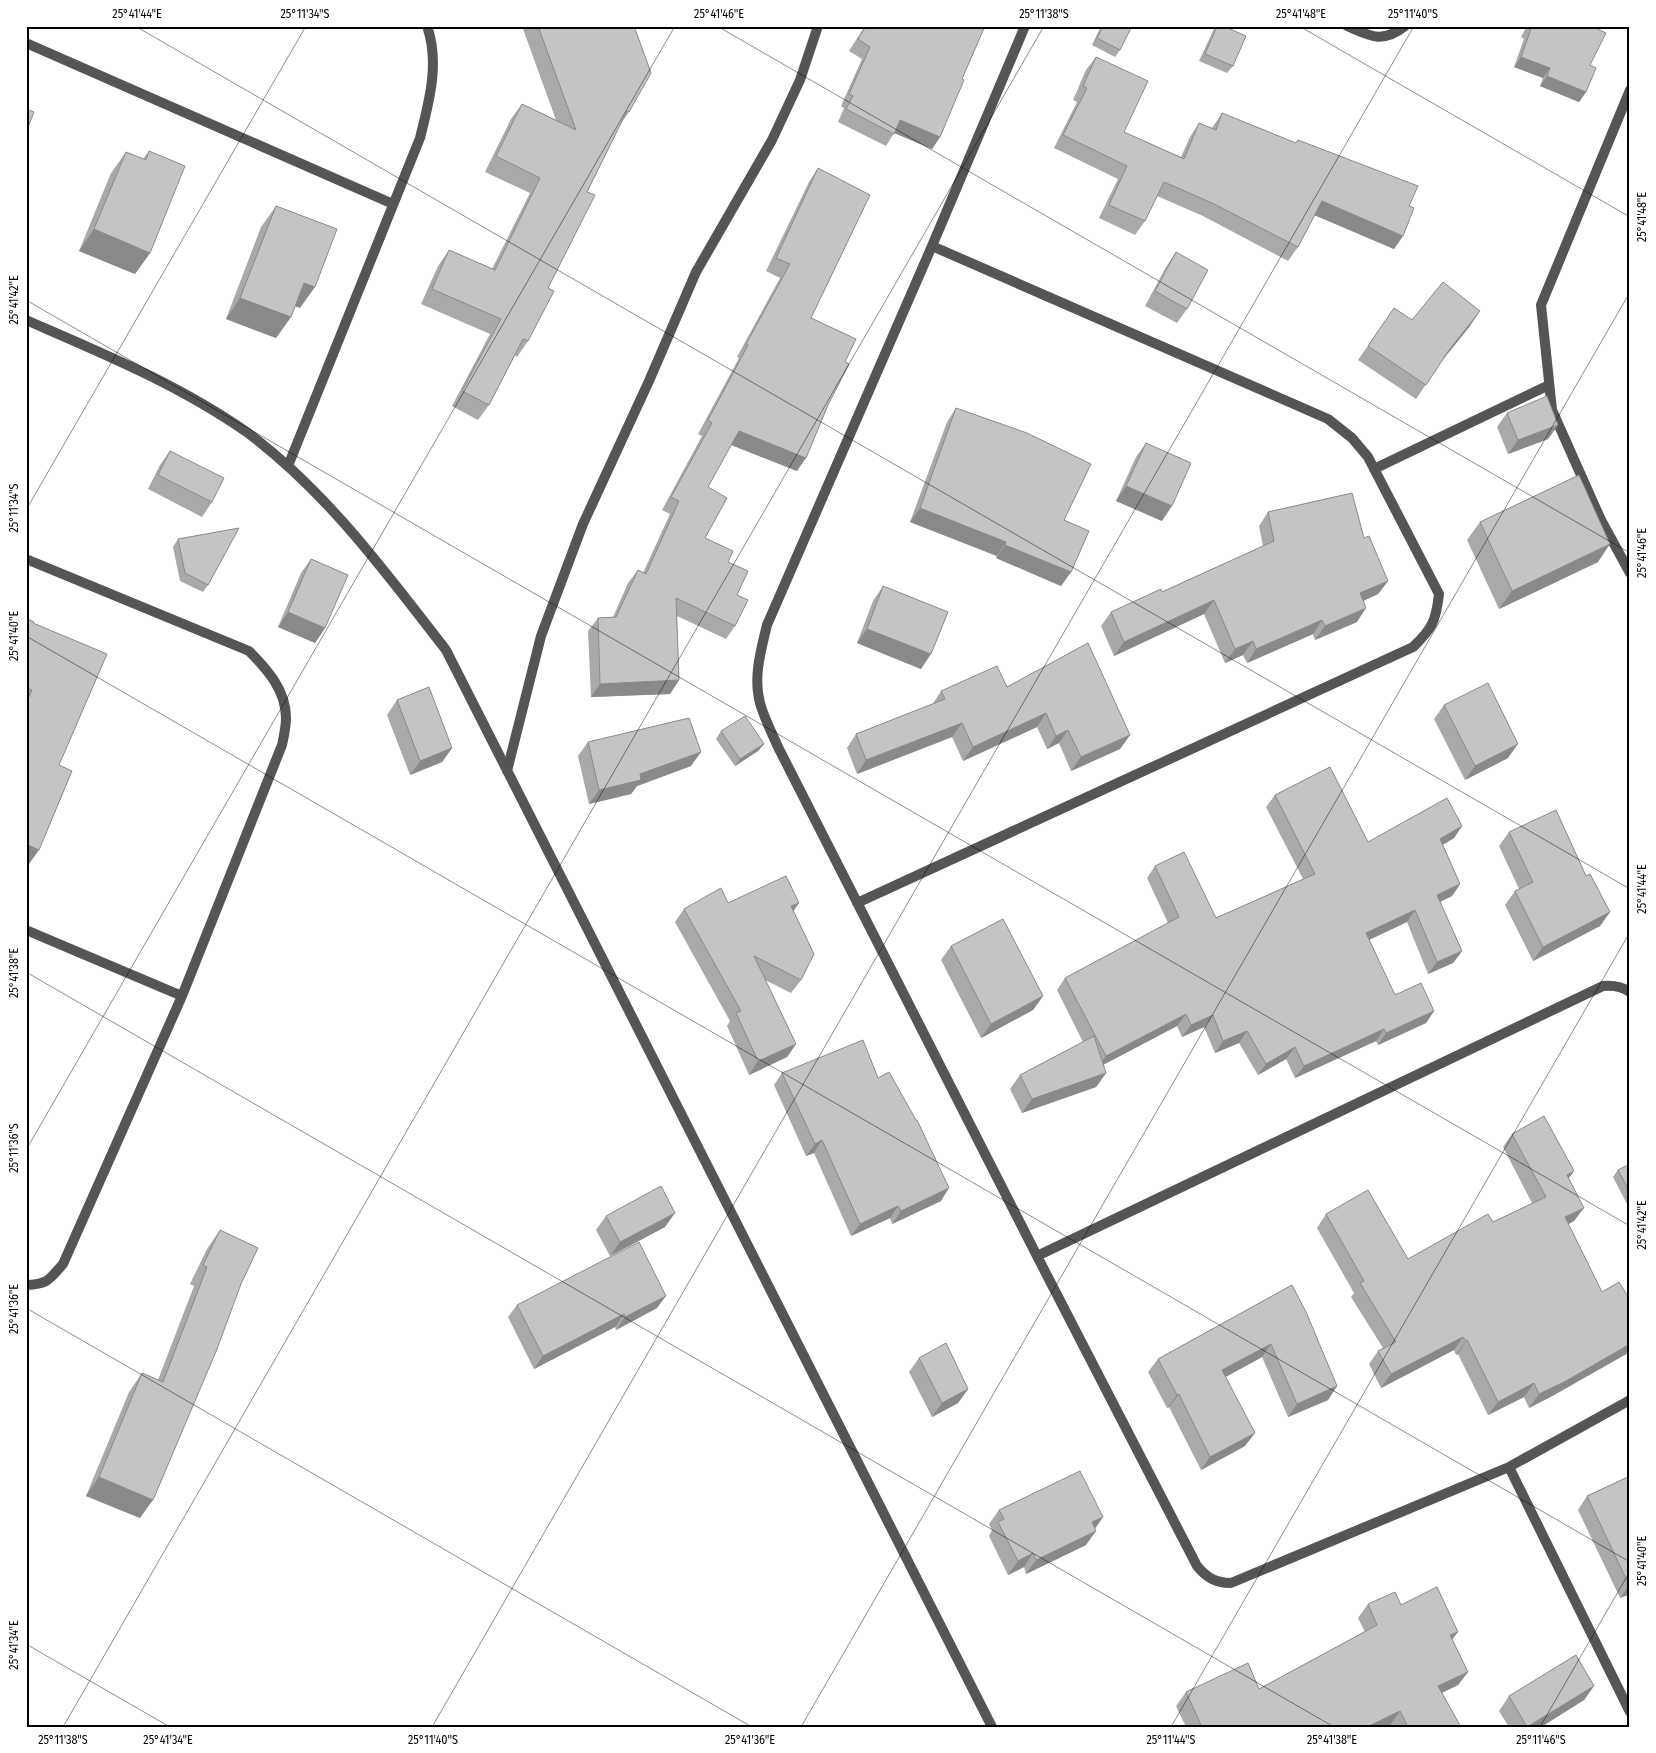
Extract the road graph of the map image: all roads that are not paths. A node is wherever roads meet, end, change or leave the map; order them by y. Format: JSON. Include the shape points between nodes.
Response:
{"nodes":[{"id":1,"x":427,"y":26,"type":"edge"},
{"id":2,"x":818,"y":26,"type":"edge"},
{"id":3,"x":1024,"y":26,"type":"edge"},
{"id":4,"x":1347,"y":26,"type":"edge"},
{"id":5,"x":1405,"y":26,"type":"edge"},
{"id":6,"x":26,"y":43,"type":"edge"},
{"id":7,"x":1630,"y":90,"type":"edge"},
{"id":8,"x":393,"y":204,"type":"junction"},
{"id":9,"x":932,"y":246,"type":"junction"},
{"id":10,"x":26,"y":320,"type":"edge"},
{"id":11,"x":1549,"y":385,"type":"junction"},
{"id":12,"x":288,"y":466,"type":"junction"},
{"id":13,"x":1374,"y":469,"type":"junction"},
{"id":14,"x":26,"y":558,"type":"edge"},
{"id":15,"x":1630,"y":573,"type":"edge"},
{"id":16,"x":508,"y":771,"type":"junction"},
{"id":17,"x":857,"y":903,"type":"junction"},
{"id":18,"x":26,"y":930,"type":"edge"},
{"id":19,"x":1630,"y":992,"type":"edge"},
{"id":20,"x":182,"y":996,"type":"junction"},
{"id":21,"x":1037,"y":1256,"type":"junction"},
{"id":22,"x":26,"y":1285,"type":"edge"},
{"id":23,"x":1630,"y":1400,"type":"edge"},
{"id":24,"x":1509,"y":1467,"type":"junction"},
{"id":25,"x":1630,"y":1712,"type":"edge"},
{"id":26,"x":992,"y":1727,"type":"edge"}],
"edges":[{"from":1,"to":8,"type":"street","via":[[432,39],[433,74],[429,101],[420,138]]},
{"from":2,"to":16,"type":"street","via":[[800,80],[772,140],[696,272],[583,524],[541,636]]},
{"from":3,"to":9,"type":"street"},
{"from":4,"to":5,"type":"street","via":[[1384,38]]},
{"from":6,"to":8,"type":"street"},
{"from":7,"to":11,"type":"street","via":[[1542,305]]},
{"from":8,"to":12,"type":"street"},
{"from":9,"to":13,"type":"street","via":[[1328,419],[1352,438]]},
{"from":9,"to":17,"type":"street","via":[[767,625],[759,661],[760,703],[778,747]]},
{"from":10,"to":12,"type":"street","via":[[137,369],[190,397],[248,434]]},
{"from":11,"to":13,"type":"street"},
{"from":11,"to":15,"type":"street","via":[[1552,410],[1600,520]]},
{"from":12,"to":16,"type":"street","via":[[353,531],[446,650]]},
{"from":13,"to":17,"type":"street","via":[[1439,594],[1437,613],[1429,632],[1413,648]]},
{"from":14,"to":20,"type":"street","via":[[249,651],[267,669],[282,693],[286,717],[282,745]]},
{"from":16,"to":26,"type":"street"},
{"from":17,"to":21,"type":"street"},
{"from":18,"to":20,"type":"street"},
{"from":19,"to":21,"type":"street","via":[[1613,985],[1603,986]]},
{"from":20,"to":22,"type":"street","via":[[62,1264],[42,1284]]},
{"from":21,"to":24,"type":"street","via":[[1197,1566],[1211,1579],[1231,1583]]},
{"from":23,"to":24,"type":"street"},
{"from":24,"to":25,"type":"street"}]}
